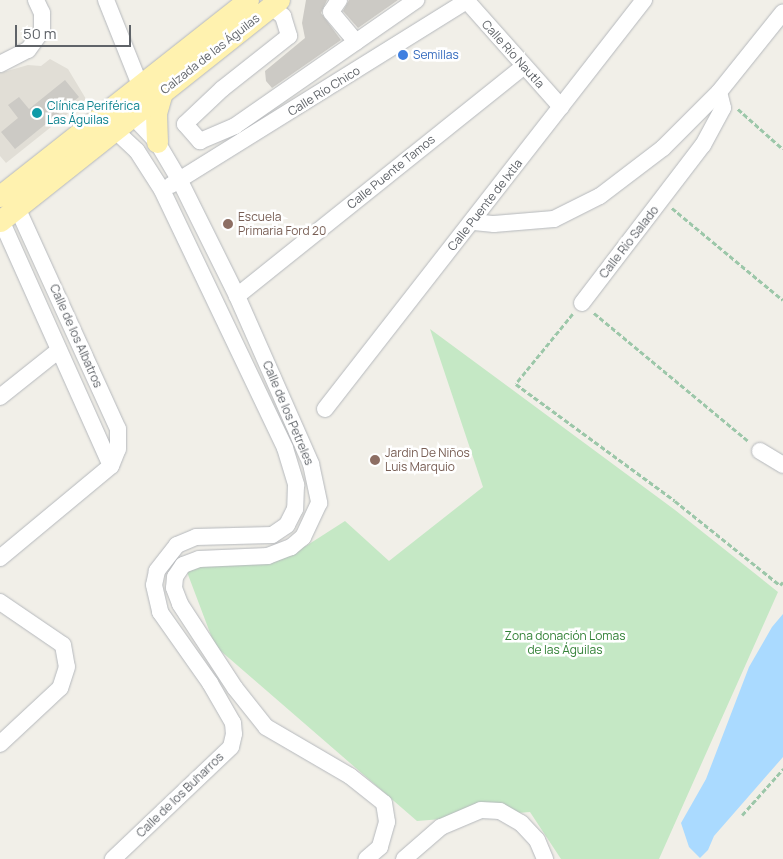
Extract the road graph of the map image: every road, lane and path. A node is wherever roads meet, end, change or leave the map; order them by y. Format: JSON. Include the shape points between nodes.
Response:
{"nodes":[{"id":1,"x":36,"y":0,"type":"edge"},
{"id":2,"x":106,"y":0,"type":"edge"},
{"id":3,"x":248,"y":0,"type":"edge"},
{"id":4,"x":339,"y":0,"type":"edge"},
{"id":5,"x":416,"y":0,"type":"edge"},
{"id":6,"x":467,"y":0,"type":"edge"},
{"id":7,"x":644,"y":0,"type":"edge"},
{"id":8,"x":275,"y":3,"type":"edge"},
{"id":9,"x":783,"y":12,"type":"edge"},
{"id":10,"x":356,"y":42,"type":"junction"},
{"id":11,"x":0,"y":64,"type":"edge"},
{"id":12,"x":523,"y":67,"type":"junction"},
{"id":13,"x":140,"y":85,"type":"junction"},
{"id":14,"x":162,"y":92,"type":"junction"},
{"id":15,"x":719,"y":92,"type":"junction"},
{"id":16,"x":561,"y":106,"type":"junction"},
{"id":17,"x":125,"y":108,"type":"junction"},
{"id":18,"x":108,"y":123,"type":"junction"},
{"id":19,"x":157,"y":142,"type":"junction"},
{"id":20,"x":783,"y":149,"type":"edge"},
{"id":21,"x":180,"y":181,"type":"junction"},
{"id":22,"x":162,"y":190,"type":"junction"},
{"id":23,"x":662,"y":200,"type":"junction"},
{"id":24,"x":5,"y":211,"type":"edge"},
{"id":25,"x":474,"y":222,"type":"junction"},
{"id":26,"x":237,"y":296,"type":"junction"},
{"id":27,"x":783,"y":300,"type":"edge"},
{"id":28,"x":582,"y":303,"type":"junction"},
{"id":29,"x":59,"y":350,"type":"junction"},
{"id":30,"x":0,"y":397,"type":"edge"},
{"id":31,"x":325,"y":409,"type":"dead end"},
{"id":32,"x":760,"y":451,"type":"joint"},
{"id":33,"x":111,"y":466,"type":"junction"},
{"id":34,"x":783,"y":466,"type":"edge"},
{"id":35,"x":0,"y":558,"type":"edge"},
{"id":36,"x":783,"y":582,"type":"edge"},
{"id":37,"x":0,"y":602,"type":"edge"},
{"id":38,"x":233,"y":723,"type":"joint"},
{"id":39,"x":0,"y":744,"type":"edge"},
{"id":40,"x":783,"y":768,"type":"edge"},
{"id":41,"x":742,"y":815,"type":"dead end"},
{"id":42,"x":113,"y":859,"type":"edge"},
{"id":43,"x":366,"y":859,"type":"edge"},
{"id":44,"x":404,"y":859,"type":"edge"},
{"id":45,"x":545,"y":859,"type":"edge"}],
"edges":[{"from":1,"to":11,"type":"street","via":[[42,12],[42,31],[28,50]]},
{"from":2,"to":13,"type":"street"},
{"from":3,"to":13,"type":"main road","name":"Calzada de las Águilas"},
{"from":4,"to":10,"type":"street","via":[[331,12]]},
{"from":5,"to":10,"type":"street"},
{"from":6,"to":12,"type":"street","name":"Calle Río Nautla"},
{"from":6,"to":21,"type":"street","name":"Calle Río Chico"},
{"from":7,"to":16,"type":"street","name":"Calle Puente de Ixtla"},
{"from":8,"to":10,"type":"street","via":[[289,36],[222,89],[185,124],[200,141],[235,126]]},
{"from":8,"to":14,"type":"main road","name":"Calzada de las Águilas"},
{"from":9,"to":15,"type":"street"},
{"from":12,"to":16,"type":"street","name":"Calle Río Nautla"},
{"from":12,"to":26,"type":"street","name":"Calle Puente Tamos"},
{"from":13,"to":17,"type":"main road","name":"Calzada de las Águilas"},
{"from":14,"to":17,"type":"main road","name":"Calzada de las Águilas"},
{"from":14,"to":19,"type":"main road","via":[[156,114]]},
{"from":15,"to":20,"type":"path"},
{"from":15,"to":23,"type":"street","name":"Calle Río Salado","via":[[723,108],[703,145]]},
{"from":15,"to":25,"type":"street","via":[[649,160],[566,216],[494,224]]},
{"from":16,"to":25,"type":"street","name":"Calle Puente de Ixtla"},
{"from":17,"to":18,"type":"main road","name":"Calzada de las Águilas"},
{"from":17,"to":19,"type":"street","name":"Calle de los Petreles"},
{"from":18,"to":22,"type":"street","name":"Calle de los Petreles","via":[[137,150]]},
{"from":18,"to":24,"type":"main road","name":"Calzada de las Águilas"},
{"from":19,"to":21,"type":"street","name":"Calle de los Petreles"},
{"from":21,"to":22,"type":"street","name":"Calle Río Chico"},
{"from":21,"to":26,"type":"street","name":"Calle de los Petreles"},
{"from":22,"to":38,"type":"street","name":"Calle de los Petreles","via":[[285,448],[296,485],[295,508],[287,525],[272,535],[196,536],[177,545],[157,571],[154,585],[160,612]]},
{"from":23,"to":27,"type":"path"},
{"from":23,"to":28,"type":"street","name":"Calle Río Salado"},
{"from":24,"to":29,"type":"street","name":"Calle de los Albatros"},
{"from":24,"to":33,"type":"street","name":"Calle de los Albatros","via":[[118,429],[118,449]]},
{"from":25,"to":31,"type":"street","name":"Calle Puente de Ixtla"},
{"from":26,"to":43,"type":"street","name":"Calle de los Petreles","via":[[311,464],[319,503],[303,536],[291,547],[268,556],[199,558],[184,565],[175,577],[174,588],[180,604],[235,688],[266,726],[350,776],[384,803],[387,822],[380,847]]},
{"from":28,"to":32,"type":"path"},
{"from":28,"to":36,"type":"path","via":[[516,384],[675,501],[780,585]]},
{"from":29,"to":30,"type":"street"},
{"from":29,"to":33,"type":"street","name":"Calle de los Albatros"},
{"from":32,"to":34,"type":"street"},
{"from":33,"to":35,"type":"street"},
{"from":37,"to":39,"type":"street","via":[[63,645],[67,667],[60,688]]},
{"from":38,"to":42,"type":"street","name":"Calle de los Buharros","via":[[231,747]]},
{"from":40,"to":41,"type":"path"},
{"from":44,"to":45,"type":"street","via":[[441,827],[481,810],[500,811],[520,823],[537,840]]}]}
